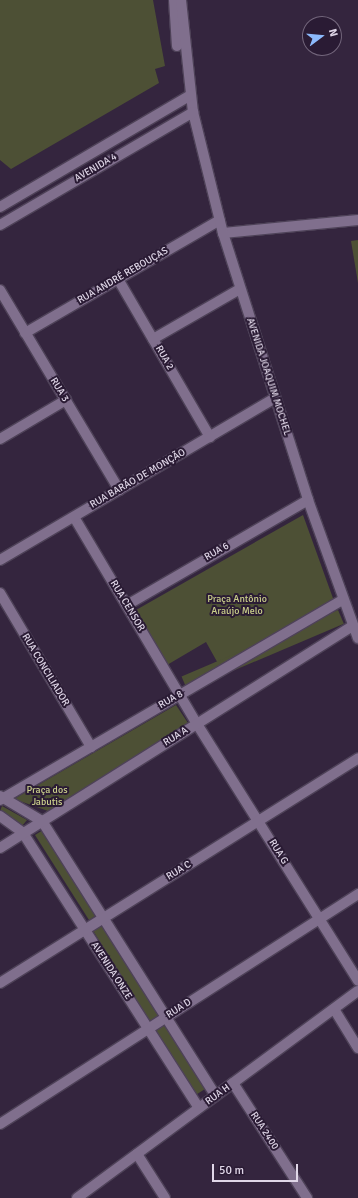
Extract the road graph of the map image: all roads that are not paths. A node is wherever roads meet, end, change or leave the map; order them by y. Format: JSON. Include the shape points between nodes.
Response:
{"nodes":[{"id":1,"x":174,"y":0,"type":"edge"},
{"id":2,"x":181,"y":0,"type":"edge"},
{"id":3,"x":188,"y":96,"type":"junction"},
{"id":4,"x":193,"y":112,"type":"junction"},
{"id":5,"x":63,"y":169,"type":"junction"},
{"id":6,"x":72,"y":183,"type":"junction"},
{"id":7,"x":0,"y":206,"type":"edge"},
{"id":8,"x":220,"y":220,"type":"junction"},
{"id":9,"x":358,"y":220,"type":"edge"},
{"id":10,"x":0,"y":225,"type":"edge"},
{"id":11,"x":223,"y":233,"type":"junction"},
{"id":12,"x":118,"y":279,"type":"junction"},
{"id":13,"x":240,"y":289,"type":"junction"},
{"id":14,"x":0,"y":290,"type":"edge"},
{"id":15,"x":25,"y":333,"type":"junction"},
{"id":16,"x":153,"y":339,"type":"junction"},
{"id":17,"x":275,"y":398,"type":"junction"},
{"id":18,"x":66,"y":400,"type":"junction"},
{"id":19,"x":210,"y":437,"type":"junction"},
{"id":20,"x":0,"y":439,"type":"edge"},
{"id":21,"x":119,"y":490,"type":"junction"},
{"id":22,"x":308,"y":500,"type":"junction"},
{"id":23,"x":74,"y":517,"type":"junction"},
{"id":24,"x":0,"y":560,"type":"edge"},
{"id":25,"x":0,"y":593,"type":"edge"},
{"id":26,"x":342,"y":600,"type":"junction"},
{"id":27,"x":127,"y":605,"type":"junction"},
{"id":28,"x":353,"y":626,"type":"junction"},
{"id":29,"x":358,"y":638,"type":"edge"},
{"id":30,"x":180,"y":695,"type":"junction"},
{"id":31,"x":197,"y":724,"type":"junction"},
{"id":32,"x":91,"y":747,"type":"junction"},
{"id":33,"x":358,"y":758,"type":"edge"},
{"id":34,"x":1,"y":798,"type":"edge"},
{"id":35,"x":0,"y":816,"type":"edge"},
{"id":36,"x":42,"y":821,"type":"junction"},
{"id":37,"x":258,"y":821,"type":"junction"},
{"id":38,"x":24,"y":833,"type":"junction"},
{"id":39,"x":0,"y":848,"type":"edge"},
{"id":40,"x":358,"y":894,"type":"edge"},
{"id":41,"x":103,"y":918,"type":"junction"},
{"id":42,"x":319,"y":919,"type":"junction"},
{"id":43,"x":85,"y":929,"type":"junction"},
{"id":44,"x":358,"y":981,"type":"edge"},
{"id":45,"x":0,"y":983,"type":"edge"},
{"id":46,"x":358,"y":991,"type":"edge"},
{"id":47,"x":334,"y":1009,"type":"junction"},
{"id":48,"x":166,"y":1018,"type":"junction"},
{"id":49,"x":148,"y":1029,"type":"junction"},
{"id":50,"x":358,"y":1048,"type":"edge"},
{"id":51,"x":233,"y":1084,"type":"junction"},
{"id":52,"x":216,"y":1096,"type":"junction"},
{"id":53,"x":199,"y":1108,"type":"junction"},
{"id":54,"x":0,"y":1124,"type":"edge"},
{"id":55,"x":137,"y":1154,"type":"junction"},
{"id":56,"x":77,"y":1198,"type":"edge"},
{"id":57,"x":165,"y":1198,"type":"edge"},
{"id":58,"x":307,"y":1198,"type":"edge"}],
"edges":[{"from":1,"to":3,"type":"street","name":"AVENIDA JOAQUIM MOCHEL"},
{"from":2,"to":3,"type":"street","name":"AVENIDA JOAQUIM MOCHEL"},
{"from":3,"to":4,"type":"street","name":"AVENIDA JOAQUIM MOCHEL"},
{"from":3,"to":5,"type":"street","name":"AVENIDA 4"},
{"from":4,"to":6,"type":"street","name":"AVENIDA 4"},
{"from":4,"to":8,"type":"street","name":"AVENIDA JOAQUIM MOCHEL"},
{"from":5,"to":6,"type":"street"},
{"from":5,"to":7,"type":"street","name":"AVENIDA 4"},
{"from":6,"to":10,"type":"street","name":"AVENIDA 4"},
{"from":8,"to":11,"type":"street","name":"AVENIDA JOAQUIM MOCHEL"},
{"from":8,"to":12,"type":"street","name":"RUA ANDRÉ REBOUÇAS"},
{"from":9,"to":11,"type":"street"},
{"from":11,"to":13,"type":"street","name":"AVENIDA JOAQUIM MOCHEL"},
{"from":12,"to":15,"type":"street","name":"RUA ANDRÉ REBOUÇAS"},
{"from":12,"to":16,"type":"street","name":"RUA 2"},
{"from":13,"to":16,"type":"street"},
{"from":13,"to":17,"type":"street","name":"AVENIDA JOAQUIM MOCHEL"},
{"from":14,"to":15,"type":"street","name":"RUA 3"},
{"from":15,"to":18,"type":"street","name":"RUA 3"},
{"from":16,"to":19,"type":"street","name":"RUA 2"},
{"from":17,"to":19,"type":"street","name":"RUA BARÃO DE MONÇÃO"},
{"from":17,"to":22,"type":"street","name":"AVENIDA JOAQUIM MOCHEL"},
{"from":18,"to":20,"type":"street"},
{"from":18,"to":21,"type":"street","name":"RUA 3"},
{"from":19,"to":21,"type":"street","name":"RUA BARÃO DE MONÇÃO"},
{"from":21,"to":23,"type":"street","name":"RUA BARÃO DE MONÇÃO"},
{"from":22,"to":26,"type":"street","name":"AVENIDA JOAQUIM MOCHEL"},
{"from":22,"to":27,"type":"street","name":"RUA 6"},
{"from":23,"to":24,"type":"street","name":"RUA BARÃO DE MONÇÃO"},
{"from":23,"to":27,"type":"street","name":"RUA CENSOR"},
{"from":25,"to":32,"type":"street","name":"RUA CONCILIADOR"},
{"from":26,"to":28,"type":"street","name":"AVENIDA JOAQUIM MOCHEL"},
{"from":26,"to":30,"type":"street","name":"RUA 8"},
{"from":27,"to":30,"type":"street","name":"RUA CENSOR"},
{"from":28,"to":29,"type":"street","name":"AVENIDA JOAQUIM MOCHEL"},
{"from":28,"to":31,"type":"street","name":"RUA A"},
{"from":30,"to":31,"type":"street","name":"RUA CENSOR"},
{"from":30,"to":32,"type":"street","name":"RUA 8"},
{"from":31,"to":36,"type":"street","name":"RUA A"},
{"from":31,"to":37,"type":"street","name":"RUA G"},
{"from":32,"to":34,"type":"street","name":"RUA 8"},
{"from":33,"to":37,"type":"street","name":"RUA C"},
{"from":34,"to":36,"type":"street"},
{"from":35,"to":38,"type":"street"},
{"from":36,"to":38,"type":"street","name":"RUA A"},
{"from":36,"to":41,"type":"street"},
{"from":37,"to":41,"type":"street","name":"RUA C"},
{"from":37,"to":42,"type":"street","name":"RUA G"},
{"from":38,"to":39,"type":"street","name":"RUA A"},
{"from":38,"to":43,"type":"street","name":"AVENIDA ONZE"},
{"from":40,"to":42,"type":"street","name":"RUA D"},
{"from":41,"to":43,"type":"street","name":"RUA C"},
{"from":41,"to":48,"type":"street"},
{"from":42,"to":44,"type":"street","name":"RUA G"},
{"from":42,"to":48,"type":"street","name":"RUA D"},
{"from":43,"to":45,"type":"street","name":"RUA C"},
{"from":43,"to":49,"type":"street","name":"AVENIDA ONZE"},
{"from":46,"to":47,"type":"street","name":"RUA H"},
{"from":47,"to":50,"type":"street"},
{"from":47,"to":51,"type":"street","name":"RUA H"},
{"from":48,"to":49,"type":"street","name":"RUA D"},
{"from":48,"to":52,"type":"street"},
{"from":49,"to":53,"type":"street","name":"AVENIDA ONZE"},
{"from":49,"to":54,"type":"street","name":"RUA D"},
{"from":51,"to":52,"type":"street","name":"RUA H"},
{"from":51,"to":58,"type":"street","name":"RUA 2400"},
{"from":52,"to":53,"type":"street","name":"RUA H"},
{"from":53,"to":55,"type":"street","name":"RUA H"},
{"from":55,"to":56,"type":"street","name":"RUA H"},
{"from":55,"to":57,"type":"street"}]}
